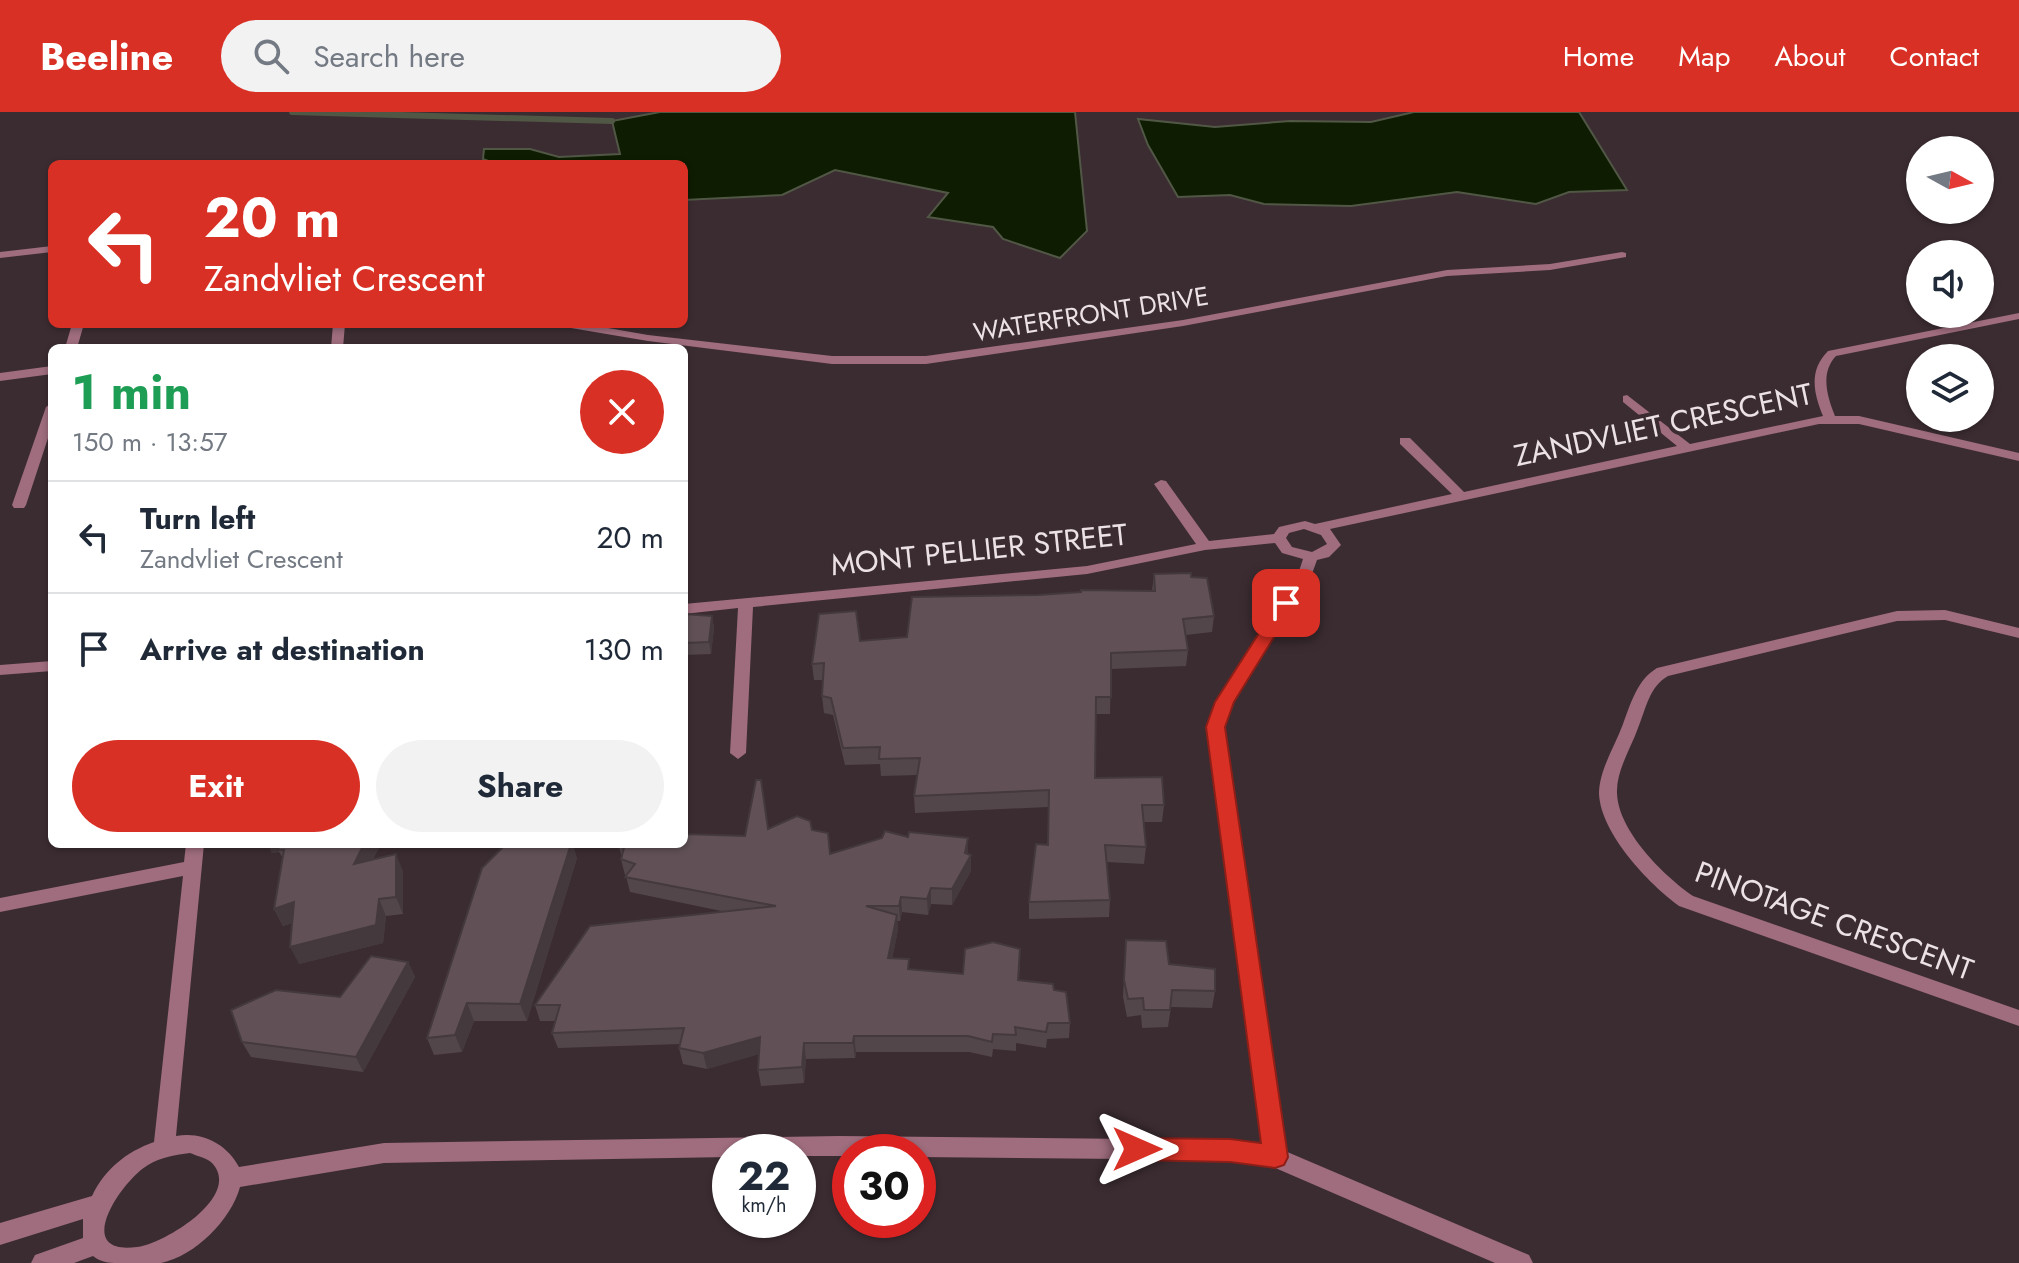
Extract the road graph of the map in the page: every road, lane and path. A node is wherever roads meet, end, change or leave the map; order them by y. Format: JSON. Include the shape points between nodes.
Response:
{"nodes":[{"id":1,"x":48,"y":249,"type":"edge"},
{"id":2,"x":0,"y":255,"type":"edge"},
{"id":3,"x":1622,"y":255,"type":"dead end"},
{"id":4,"x":48,"y":258,"type":"edge"},
{"id":5,"x":0,"y":263,"type":"edge"},
{"id":6,"x":2019,"y":316,"type":"edge"},
{"id":7,"x":589,"y":328,"type":"edge"},
{"id":8,"x":648,"y":338,"type":"junction"},
{"id":9,"x":641,"y":344,"type":"edge"},
{"id":10,"x":48,"y":371,"type":"edge"},
{"id":11,"x":0,"y":377,"type":"edge"},
{"id":12,"x":1627,"y":399,"type":"dead end"},
{"id":13,"x":48,"y":419,"type":"edge"},
{"id":14,"x":1830,"y":419,"type":"junction"},
{"id":15,"x":1405,"y":441,"type":"dead end"},
{"id":16,"x":1687,"y":448,"type":"junction"},
{"id":17,"x":2019,"y":457,"type":"edge"},
{"id":18,"x":1161,"y":484,"type":"dead end"},
{"id":19,"x":1461,"y":496,"type":"junction"},
{"id":20,"x":19,"y":505,"type":"dead end"},
{"id":21,"x":1318,"y":527,"type":"junction"},
{"id":22,"x":1279,"y":538,"type":"junction"},
{"id":23,"x":1205,"y":546,"type":"junction"},
{"id":24,"x":1311,"y":557,"type":"junction"},
{"id":25,"x":746,"y":603,"type":"junction"},
{"id":26,"x":688,"y":609,"type":"edge"},
{"id":27,"x":2019,"y":633,"type":"edge"},
{"id":28,"x":48,"y":666,"type":"edge"},
{"id":29,"x":0,"y":670,"type":"edge"},
{"id":30,"x":738,"y":753,"type":"dead end"},
{"id":31,"x":194,"y":848,"type":"edge"},
{"id":32,"x":190,"y":868,"type":"junction"},
{"id":33,"x":0,"y":905,"type":"edge"},
{"id":34,"x":2019,"y":1018,"type":"edge"},
{"id":35,"x":164,"y":1147,"type":"junction"},
{"id":36,"x":1275,"y":1157,"type":"junction"},
{"id":37,"x":231,"y":1178,"type":"junction"},
{"id":38,"x":96,"y":1205,"type":"junction"},
{"id":39,"x":0,"y":1234,"type":"edge"},
{"id":40,"x":97,"y":1244,"type":"junction"},
{"id":41,"x":146,"y":1262,"type":"edge"},
{"id":42,"x":43,"y":1263,"type":"edge"},
{"id":43,"x":1521,"y":1263,"type":"edge"}],
"edges":[{"from":1,"to":2,"type":"street"},
{"from":3,"to":8,"type":"street","name":"WATERFRONT DRIVE","via":[[1537,269],[1447,273],[1183,323],[926,360],[832,360]]},
{"from":4,"to":5,"type":"street"},
{"from":6,"to":14,"type":"street","via":[[1832,353],[1821,366],[1820,378]]},
{"from":7,"to":8,"type":"street","name":"WATERFRONT DRIVE"},
{"from":8,"to":9,"type":"street"},
{"from":10,"to":11,"type":"street"},
{"from":12,"to":16,"type":"street"},
{"from":13,"to":20,"type":"street"},
{"from":14,"to":16,"type":"street","name":"ZANDVLIET CRESCENT"},
{"from":14,"to":17,"type":"street","name":"ZANDVLIET CRESCENT","via":[[1873,423]]},
{"from":15,"to":19,"type":"street"},
{"from":16,"to":19,"type":"street","name":"ZANDVLIET CRESCENT"},
{"from":18,"to":23,"type":"street"},
{"from":19,"to":21,"type":"street","name":"ZANDVLIET CRESCENT"},
{"from":21,"to":22,"type":"street","name":"ZANDVLIET CRESCENT","via":[[1293,526]]},
{"from":21,"to":24,"type":"street","via":[[1334,545]]},
{"from":22,"to":23,"type":"street","name":"MONT PELLIER STREET"},
{"from":22,"to":24,"type":"street","via":[[1287,550]]},
{"from":23,"to":25,"type":"street","name":"MONT PELLIER STREET","via":[[1087,570]]},
{"from":24,"to":36,"type":"street","via":[[1215,727]]},
{"from":25,"to":26,"type":"street","name":"MONT PELLIER STREET"},
{"from":25,"to":30,"type":"street"},
{"from":27,"to":34,"type":"street","name":"PINOTAGE CRESCENT","via":[[1945,615],[1897,616],[1663,672],[1646,686],[1608,794],[1616,821],[1655,877],[1686,901]]},
{"from":28,"to":29,"type":"street"},
{"from":31,"to":32,"type":"street"},
{"from":32,"to":33,"type":"street"},
{"from":32,"to":35,"type":"street"},
{"from":35,"to":37,"type":"street","via":[[212,1147],[226,1160]]},
{"from":35,"to":38,"type":"street","via":[[137,1160]]},
{"from":36,"to":37,"type":"street","via":[[1208,1150],[839,1146],[384,1153]]},
{"from":36,"to":43,"type":"street"},
{"from":37,"to":41,"type":"street","via":[[224,1204],[205,1229]]},
{"from":38,"to":39,"type":"street"},
{"from":38,"to":40,"type":"street","via":[[92,1226]]},
{"from":40,"to":41,"type":"street","via":[[108,1255]]},
{"from":40,"to":42,"type":"street"}]}
